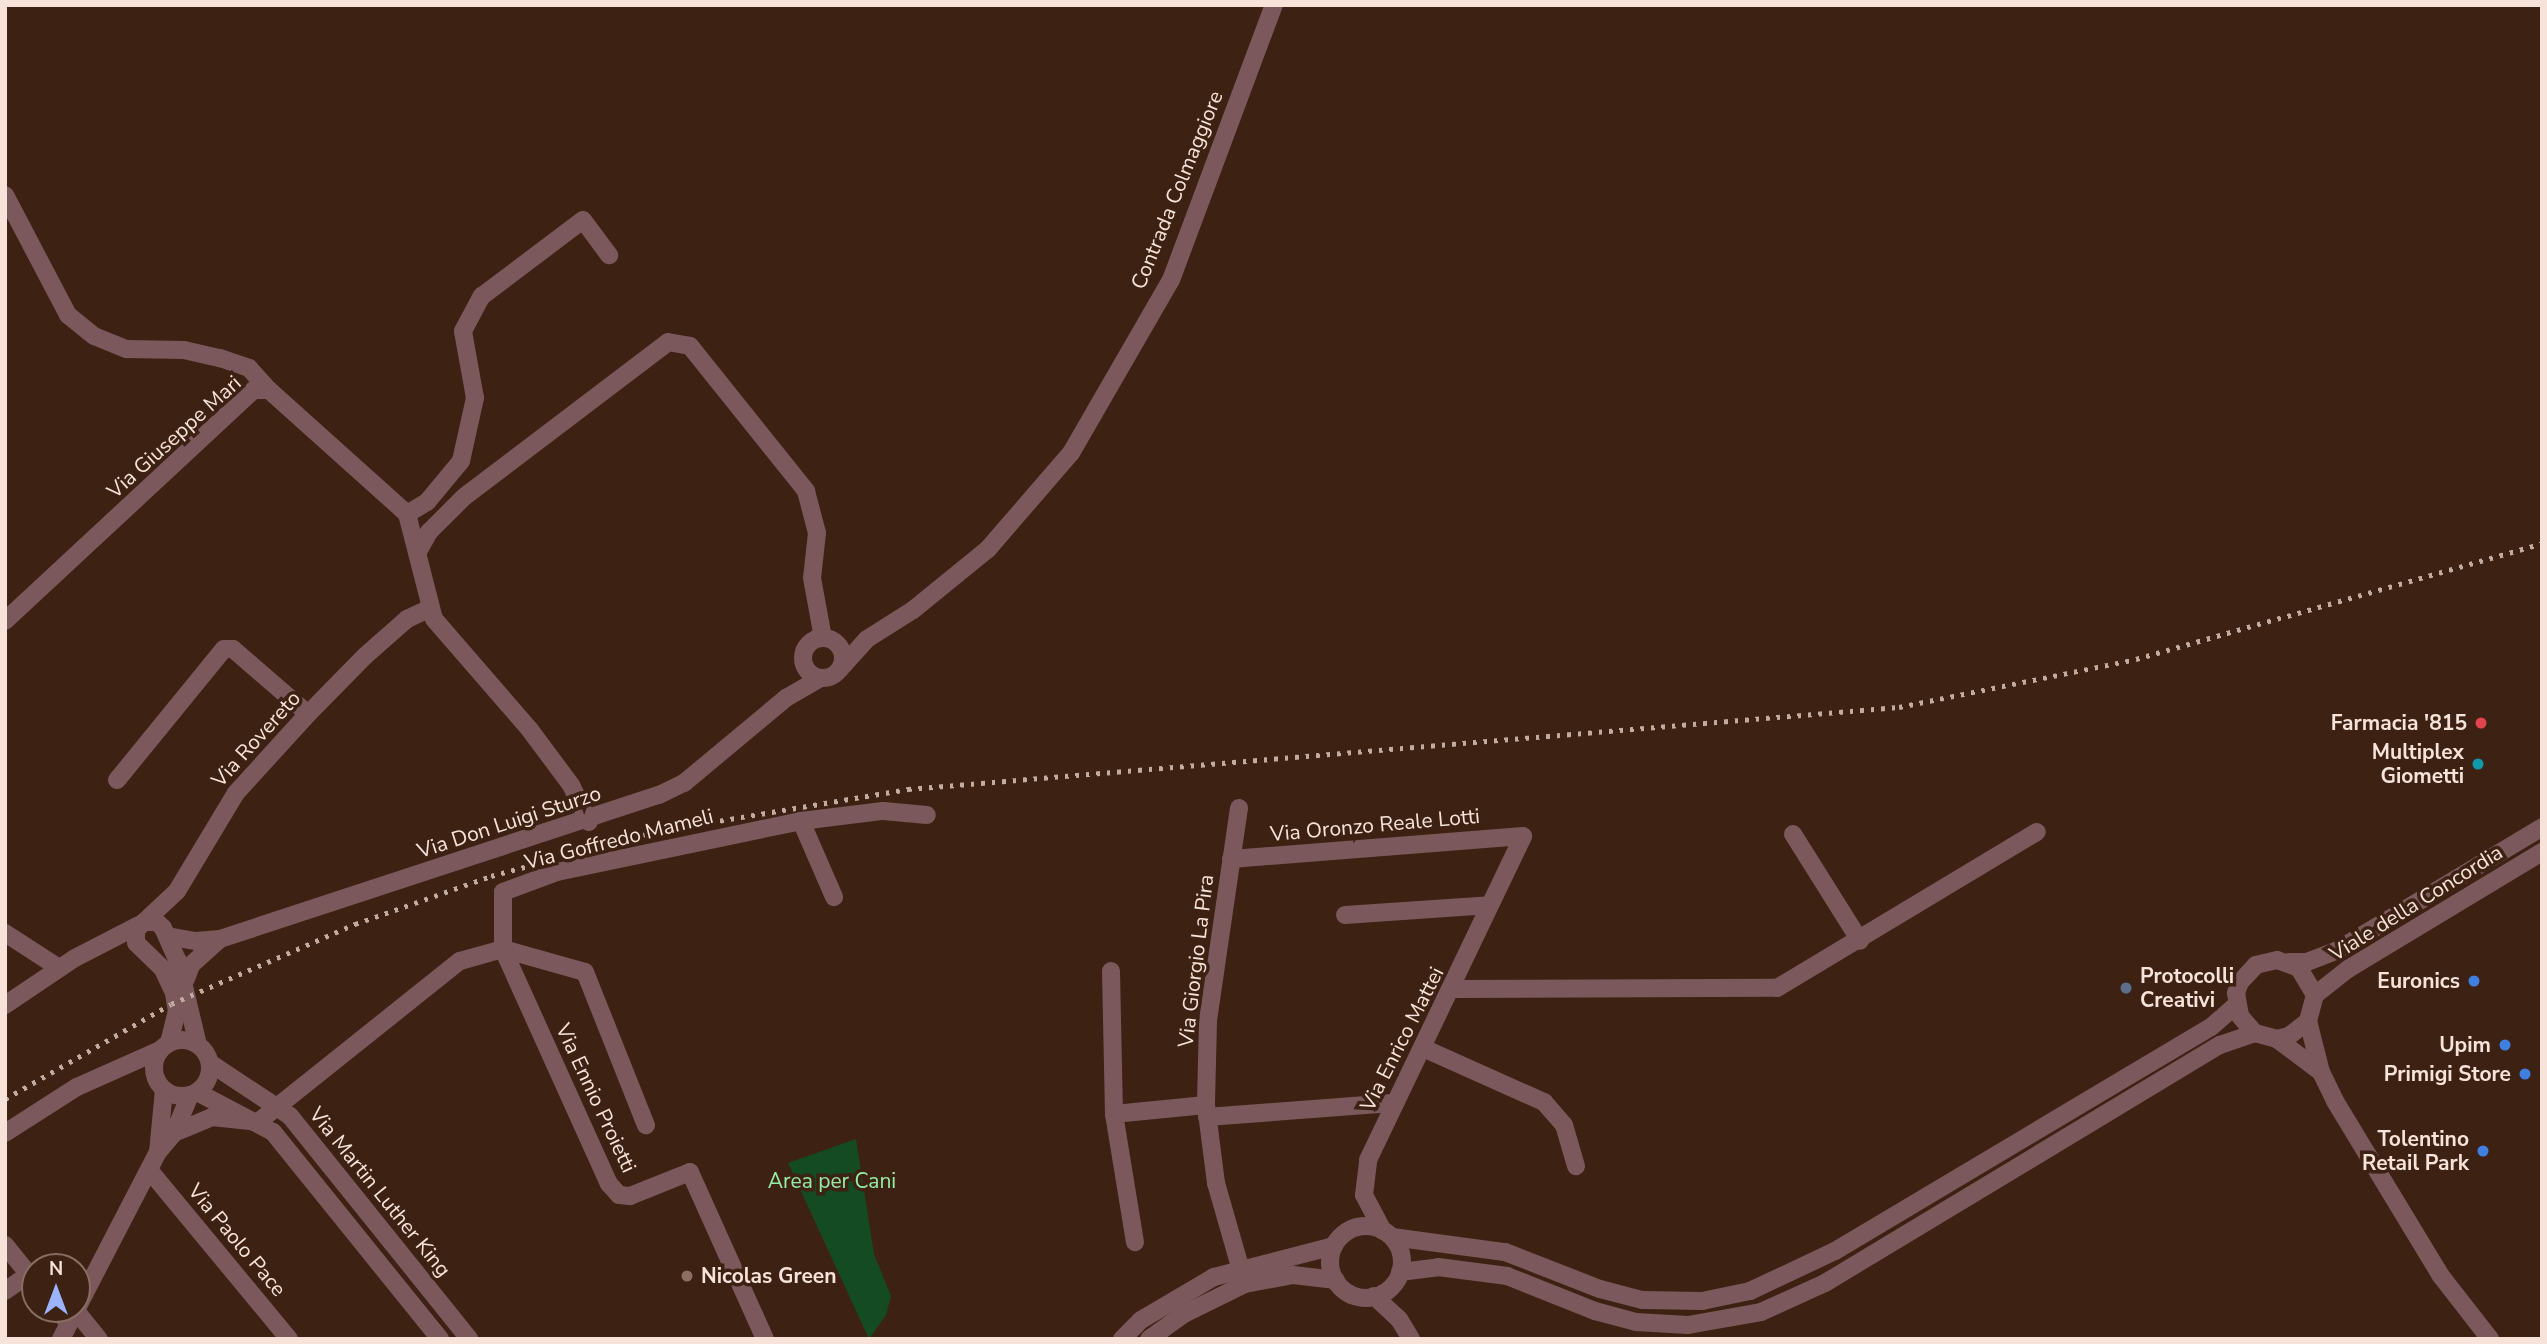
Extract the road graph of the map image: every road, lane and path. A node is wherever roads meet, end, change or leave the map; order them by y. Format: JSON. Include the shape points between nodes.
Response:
{"nodes":[{"id":1,"x":1274,"y":5,"type":"edge"},
{"id":2,"x":5,"y":195,"type":"edge"},
{"id":3,"x":609,"y":255,"type":"dead end"},
{"id":4,"x":269,"y":390,"type":"junction"},
{"id":5,"x":1068,"y":458,"type":"joint"},
{"id":6,"x":461,"y":461,"type":"junction"},
{"id":7,"x":445,"y":480,"type":"junction"},
{"id":8,"x":464,"y":497,"type":"junction"},
{"id":9,"x":407,"y":514,"type":"junction"},
{"id":10,"x":419,"y":550,"type":"junction"},
{"id":11,"x":428,"y":609,"type":"junction"},
{"id":12,"x":5,"y":621,"type":"edge"},
{"id":13,"x":867,"y":639,"type":"junction"},
{"id":14,"x":828,"y":640,"type":"junction"},
{"id":15,"x":805,"y":666,"type":"junction"},
{"id":16,"x":840,"y":668,"type":"junction"},
{"id":17,"x":820,"y":678,"type":"junction"},
{"id":18,"x":786,"y":698,"type":"junction"},
{"id":19,"x":308,"y":714,"type":"junction"},
{"id":20,"x":117,"y":780,"type":"dead end"},
{"id":21,"x":1239,"y":808,"type":"dead end"},
{"id":22,"x":927,"y":815,"type":"dead end"},
{"id":23,"x":801,"y":821,"type":"junction"},
{"id":24,"x":589,"y":822,"type":"junction"},
{"id":25,"x":2542,"y":827,"type":"edge"},
{"id":26,"x":2037,"y":832,"type":"dead end"},
{"id":27,"x":1793,"y":834,"type":"dead end"},
{"id":28,"x":1523,"y":836,"type":"joint"},
{"id":29,"x":2542,"y":852,"type":"edge"},
{"id":30,"x":1231,"y":859,"type":"junction"},
{"id":31,"x":834,"y":897,"type":"dead end"},
{"id":32,"x":1490,"y":905,"type":"junction"},
{"id":33,"x":1345,"y":915,"type":"dead end"},
{"id":34,"x":142,"y":924,"type":"junction"},
{"id":35,"x":5,"y":933,"type":"edge"},
{"id":36,"x":167,"y":936,"type":"junction"},
{"id":37,"x":220,"y":939,"type":"junction"},
{"id":38,"x":1860,"y":940,"type":"junction"},
{"id":39,"x":91,"y":948,"type":"junction"},
{"id":40,"x":503,"y":949,"type":"junction"},
{"id":41,"x":139,"y":950,"type":"junction"},
{"id":42,"x":2289,"y":962,"type":"junction"},
{"id":43,"x":59,"y":968,"type":"junction"},
{"id":44,"x":1111,"y":971,"type":"dead end"},
{"id":45,"x":186,"y":979,"type":"junction"},
{"id":46,"x":1454,"y":989,"type":"junction"},
{"id":47,"x":2315,"y":995,"type":"junction"},
{"id":48,"x":5,"y":1005,"type":"edge"},
{"id":49,"x":2236,"y":1005,"type":"junction"},
{"id":50,"x":2308,"y":1021,"type":"junction"},
{"id":51,"x":2255,"y":1033,"type":"junction"},
{"id":52,"x":2277,"y":1039,"type":"junction"},
{"id":53,"x":198,"y":1045,"type":"junction"},
{"id":54,"x":165,"y":1047,"type":"junction"},
{"id":55,"x":1423,"y":1048,"type":"junction"},
{"id":56,"x":210,"y":1063,"type":"junction"},
{"id":57,"x":120,"y":1068,"type":"junction"},
{"id":58,"x":2321,"y":1072,"type":"junction"},
{"id":59,"x":160,"y":1085,"type":"junction"},
{"id":60,"x":193,"y":1094,"type":"junction"},
{"id":61,"x":1395,"y":1103,"type":"junction"},
{"id":62,"x":274,"y":1105,"type":"junction"},
{"id":63,"x":1206,"y":1111,"type":"junction"},
{"id":64,"x":1114,"y":1114,"type":"junction"},
{"id":65,"x":258,"y":1122,"type":"junction"},
{"id":66,"x":646,"y":1125,"type":"dead end"},
{"id":67,"x":5,"y":1132,"type":"edge"},
{"id":68,"x":174,"y":1133,"type":"junction"},
{"id":69,"x":159,"y":1152,"type":"junction"},
{"id":70,"x":1576,"y":1166,"type":"dead end"},
{"id":71,"x":150,"y":1171,"type":"junction"},
{"id":72,"x":1364,"y":1195,"type":"junction"},
{"id":73,"x":1349,"y":1230,"type":"junction"},
{"id":74,"x":1387,"y":1234,"type":"junction"},
{"id":75,"x":1135,"y":1242,"type":"dead end"},
{"id":76,"x":5,"y":1245,"type":"edge"},
{"id":77,"x":1334,"y":1246,"type":"junction"},
{"id":78,"x":21,"y":1265,"type":"edge"},
{"id":79,"x":1242,"y":1276,"type":"junction"},
{"id":80,"x":1399,"y":1276,"type":"junction"},
{"id":81,"x":1335,"y":1280,"type":"junction"},
{"id":82,"x":21,"y":1283,"type":"edge"},
{"id":83,"x":5,"y":1291,"type":"edge"},
{"id":84,"x":1374,"y":1296,"type":"junction"},
{"id":85,"x":1399,"y":1319,"type":"junction"},
{"id":86,"x":68,"y":1325,"type":"edge"},
{"id":87,"x":432,"y":1336,"type":"edge"},
{"id":88,"x":99,"y":1339,"type":"edge"},
{"id":89,"x":289,"y":1339,"type":"edge"},
{"id":90,"x":469,"y":1339,"type":"edge"},
{"id":91,"x":765,"y":1339,"type":"edge"},
{"id":92,"x":1122,"y":1339,"type":"edge"},
{"id":93,"x":1149,"y":1339,"type":"edge"},
{"id":94,"x":1411,"y":1339,"type":"edge"},
{"id":95,"x":2490,"y":1339,"type":"edge"}],
"edges":[{"from":1,"to":5,"type":"street","name":"Contrada Colmaggiore","via":[[1171,280]]},
{"from":2,"to":4,"type":"street","via":[[68,315],[94,336],[126,349],[184,350],[220,358],[248,368]]},
{"from":3,"to":6,"type":"street","via":[[583,220],[498,279],[470,311],[463,331],[475,398]]},
{"from":4,"to":9,"type":"street","name":"Via Giuseppe Mari"},
{"from":4,"to":12,"type":"street","name":"Via Giuseppe Mari","via":[[254,390]]},
{"from":5,"to":13,"type":"street","name":"Via Don Luigi Sturzo","via":[[988,549],[913,610]]},
{"from":6,"to":7,"type":"street"},
{"from":6,"to":8,"type":"street"},
{"from":7,"to":8,"type":"street","via":[[449,494]]},
{"from":7,"to":9,"type":"street","via":[[427,502]]},
{"from":8,"to":10,"type":"street","via":[[429,532]]},
{"from":8,"to":14,"type":"street","via":[[668,342],[690,346],[806,491],[817,533],[812,578]]},
{"from":9,"to":10,"type":"street"},
{"from":10,"to":11,"type":"street"},
{"from":11,"to":19,"type":"street","name":"Via Rovereto","via":[[407,619]]},
{"from":11,"to":24,"type":"street","via":[[530,730],[571,785]]},
{"from":13,"to":14,"type":"street","name":"Via Don Luigi Sturzo"},
{"from":13,"to":16,"type":"street","name":"Via Don Luigi Sturzo"},
{"from":14,"to":15,"type":"street","name":"Via Don Luigi Sturzo","via":[[806,647]]},
{"from":14,"to":16,"type":"street","via":[[841,650]]},
{"from":15,"to":17,"type":"street"},
{"from":15,"to":18,"type":"street","name":"Via Don Luigi Sturzo"},
{"from":16,"to":17,"type":"street","name":"Via Don Luigi Sturzo"},
{"from":17,"to":18,"type":"street","name":"Via Don Luigi Sturzo"},
{"from":18,"to":24,"type":"street","name":"Via Don Luigi Sturzo","via":[[684,783]]},
{"from":19,"to":20,"type":"street","via":[[233,649],[224,649]]},
{"from":19,"to":34,"type":"street","name":"Via Rovereto","via":[[236,793],[177,891]]},
{"from":21,"to":30,"type":"street","name":"Via Giorgio La Pira"},
{"from":22,"to":23,"type":"street","name":"Via Goffredo Mameli","via":[[884,811]]},
{"from":23,"to":31,"type":"street"},
{"from":23,"to":40,"type":"street","name":"Via Goffredo Mameli","via":[[557,873],[503,892]]},
{"from":24,"to":37,"type":"street","name":"Via Don Luigi Sturzo"},
{"from":25,"to":42,"type":"street","via":[[2336,951],[2307,962]]},
{"from":26,"to":38,"type":"street"},
{"from":27,"to":38,"type":"street"},
{"from":28,"to":30,"type":"street","name":"Via Oronzo Reale Lotti"},
{"from":28,"to":32,"type":"street","name":"Via Enrico Mattei"},
{"from":29,"to":47,"type":"street","name":"Viale della Concordia","via":[[2348,969]]},
{"from":30,"to":63,"type":"street","name":"Via Giorgio La Pira","via":[[1208,1021]]},
{"from":32,"to":33,"type":"street"},
{"from":32,"to":46,"type":"street","name":"Via Enrico Mattei"},
{"from":34,"to":36,"type":"street","via":[[157,922]]},
{"from":34,"to":39,"type":"street","name":"Via Rovereto"},
{"from":34,"to":41,"type":"street","via":[[135,936]]},
{"from":35,"to":43,"type":"street"},
{"from":36,"to":37,"type":"street","name":"Via Don Luigi Sturzo"},
{"from":36,"to":45,"type":"street"},
{"from":37,"to":45,"type":"street","name":"Via Don Luigi Sturzo","via":[[191,965]]},
{"from":38,"to":46,"type":"street","via":[[1777,988]]},
{"from":39,"to":41,"type":"street"},
{"from":39,"to":43,"type":"street","name":"Via Rovereto"},
{"from":40,"to":62,"type":"street","via":[[460,961]]},
{"from":40,"to":66,"type":"street","via":[[584,972]]},
{"from":40,"to":91,"type":"street","name":"Via Ennio Proietti","via":[[609,1184],[619,1195],[630,1196],[690,1172]]},
{"from":41,"to":54,"type":"street","via":[[163,969],[174,993],[177,1012]]},
{"from":42,"to":47,"type":"street","via":[[2306,975]]},
{"from":42,"to":49,"type":"street","via":[[2266,961],[2247,972]]},
{"from":43,"to":48,"type":"street","name":"Via Rovereto"},
{"from":44,"to":64,"type":"street"},
{"from":45,"to":53,"type":"street"},
{"from":46,"to":55,"type":"street","name":"Via Enrico Mattei"},
{"from":47,"to":50,"type":"street"},
{"from":49,"to":51,"type":"street"},
{"from":49,"to":74,"type":"street","via":[[2211,1027],[1835,1251],[1750,1292],[1683,1302],[1642,1300],[1504,1252]]},
{"from":50,"to":52,"type":"street","via":[[2300,1030]]},
{"from":50,"to":58,"type":"street"},
{"from":51,"to":52,"type":"street"},
{"from":51,"to":80,"type":"street","via":[[2220,1045],[1825,1283],[1761,1311],[1688,1325],[1636,1322],[1507,1276],[1438,1267]]},
{"from":52,"to":58,"type":"street"},
{"from":53,"to":54,"type":"street","via":[[184,1040]]},
{"from":53,"to":56,"type":"street"},
{"from":54,"to":57,"type":"street"},
{"from":54,"to":59,"type":"street","via":[[154,1065]]},
{"from":55,"to":61,"type":"street","name":"Via Enrico Mattei"},
{"from":55,"to":70,"type":"street","via":[[1544,1102],[1564,1125]]},
{"from":56,"to":60,"type":"street","via":[[208,1079]]},
{"from":56,"to":62,"type":"street","name":"Via Martin Luther King"},
{"from":57,"to":59,"type":"street"},
{"from":57,"to":67,"type":"street","via":[[77,1087]]},
{"from":58,"to":95,"type":"street","via":[[2441,1276]]},
{"from":59,"to":60,"type":"street"},
{"from":59,"to":69,"type":"street"},
{"from":60,"to":65,"type":"street","name":"Via Martin Luther King"},
{"from":60,"to":68,"type":"street"},
{"from":61,"to":63,"type":"street"},
{"from":61,"to":72,"type":"street","name":"Via Enrico Mattei","via":[[1368,1160]]},
{"from":62,"to":65,"type":"street"},
{"from":62,"to":90,"type":"street","name":"Via Martin Luther King","via":[[290,1116]]},
{"from":63,"to":64,"type":"street"},
{"from":63,"to":79,"type":"street","name":"Via Giorgio La Pira","via":[[1216,1183]]},
{"from":64,"to":75,"type":"street"},
{"from":65,"to":68,"type":"street","via":[[212,1117]]},
{"from":65,"to":87,"type":"street","name":"Via Martin Luther King","via":[[359,1235]]},
{"from":68,"to":69,"type":"street"},
{"from":69,"to":71,"type":"street"},
{"from":71,"to":86,"type":"street"},
{"from":71,"to":89,"type":"street","name":"Via Paolo Pace"},
{"from":72,"to":73,"type":"street","name":"Via Enrico Mattei"},
{"from":72,"to":74,"type":"street"},
{"from":73,"to":74,"type":"street","via":[[1369,1226]]},
{"from":73,"to":77,"type":"street"},
{"from":74,"to":80,"type":"street","via":[[1401,1257]]},
{"from":76,"to":78,"type":"street"},
{"from":77,"to":79,"type":"street"},
{"from":77,"to":81,"type":"street","via":[[1330,1260]]},
{"from":79,"to":81,"type":"street","via":[[1306,1275]]},
{"from":79,"to":92,"type":"street","via":[[1172,1299]]},
{"from":79,"to":93,"type":"street"},
{"from":80,"to":84,"type":"street"},
{"from":80,"to":85,"type":"street"},
{"from":81,"to":84,"type":"street","via":[[1352,1294]]},
{"from":82,"to":83,"type":"street"},
{"from":84,"to":85,"type":"street"},
{"from":85,"to":94,"type":"street"},
{"from":86,"to":88,"type":"street"}]}
